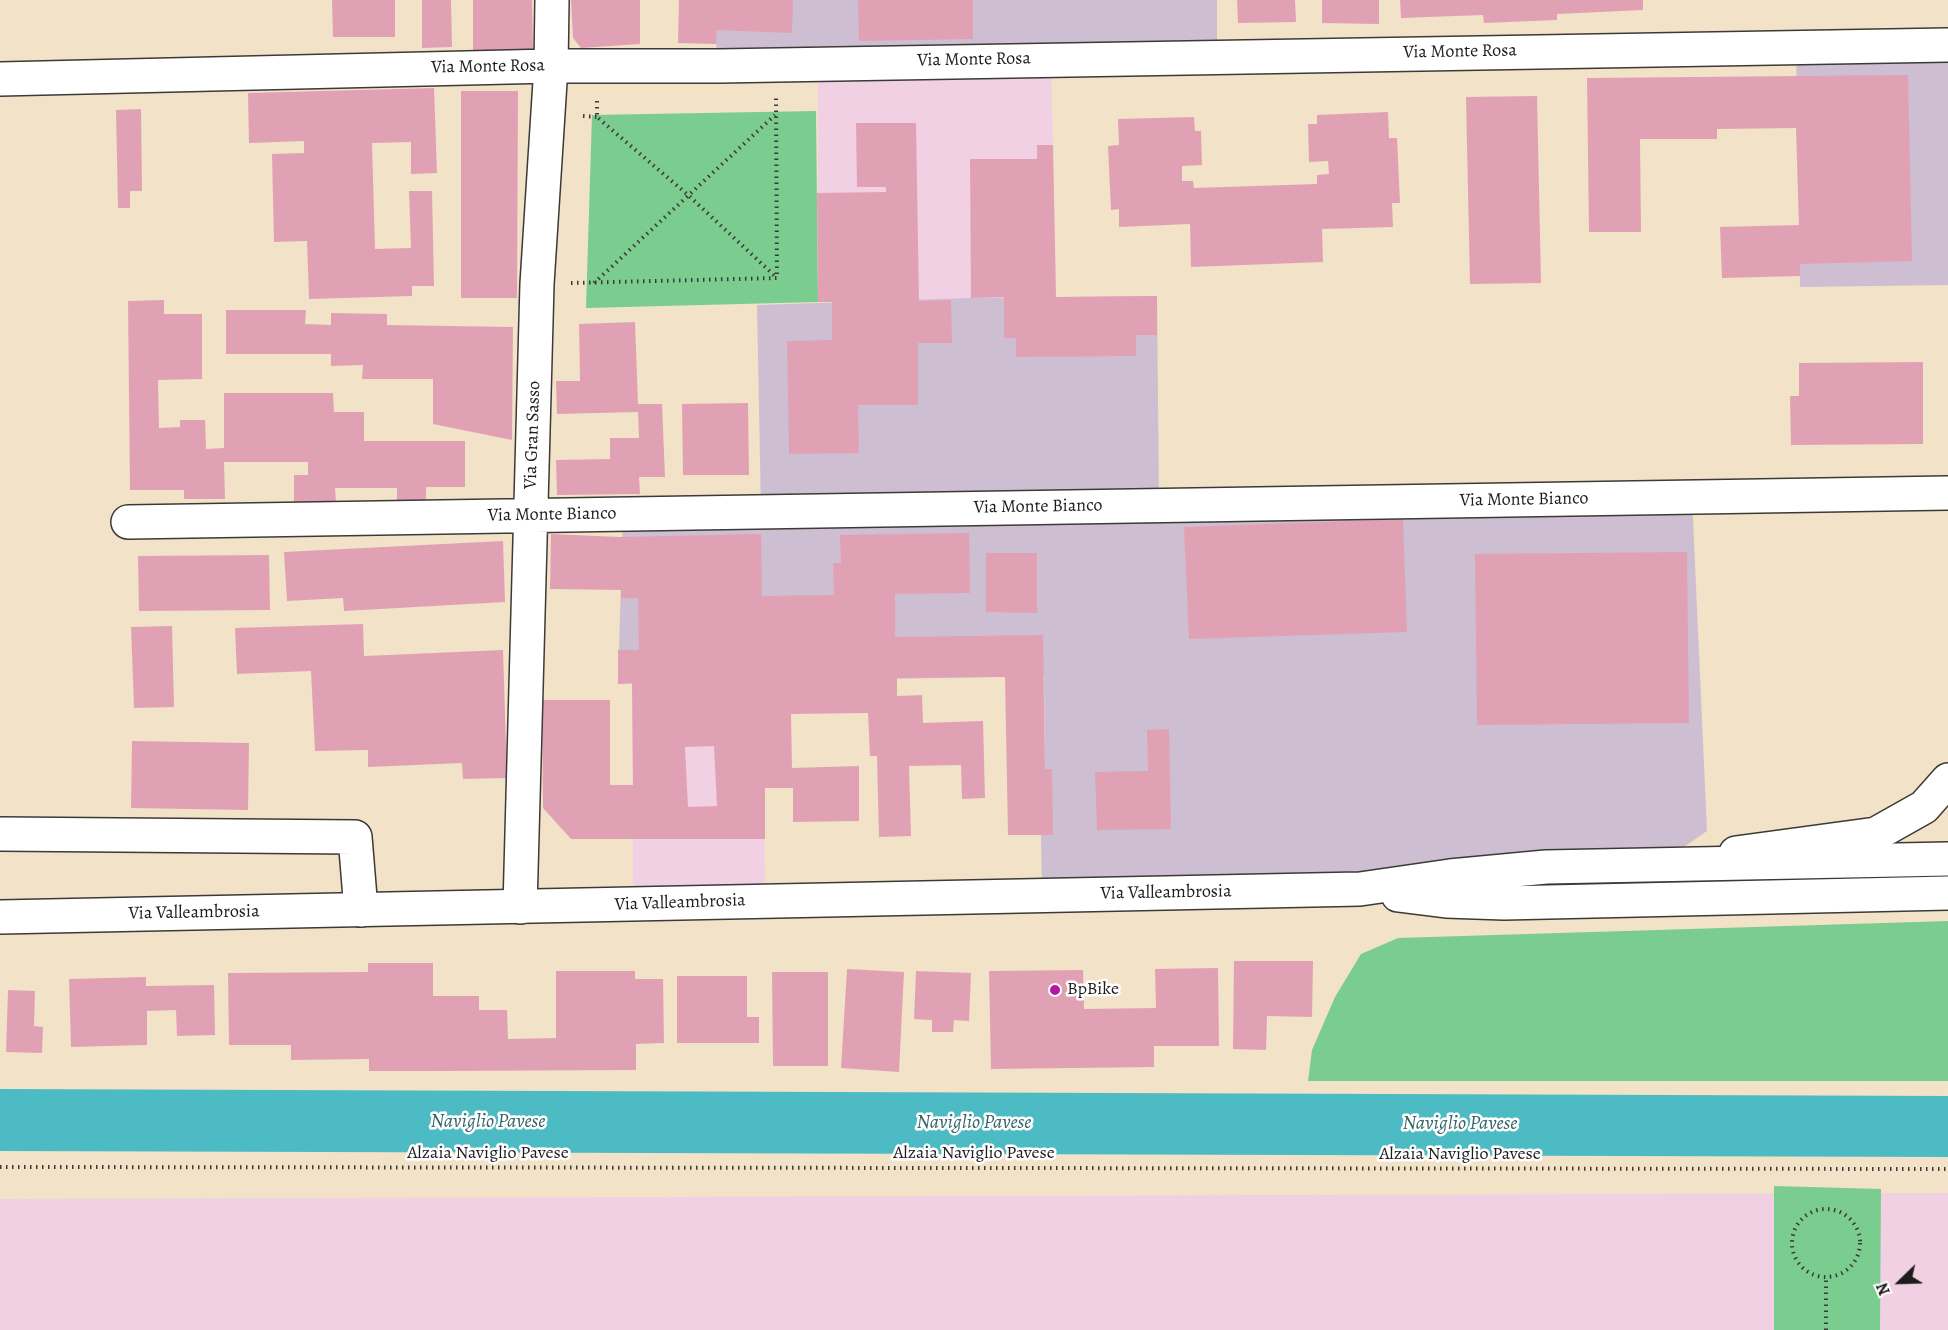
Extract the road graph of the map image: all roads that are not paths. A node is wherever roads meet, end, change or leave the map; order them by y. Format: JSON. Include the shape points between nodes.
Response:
{"nodes":[{"id":1,"x":552,"y":0,"type":"edge"},
{"id":2,"x":1948,"y":45,"type":"edge"},
{"id":3,"x":551,"y":66,"type":"junction"},
{"id":4,"x":0,"y":79,"type":"edge"},
{"id":5,"x":1948,"y":493,"type":"edge"},
{"id":6,"x":531,"y":515,"type":"junction"},
{"id":7,"x":128,"y":522,"type":"dead end"},
{"id":8,"x":1948,"y":780,"type":"edge"},
{"id":9,"x":0,"y":834,"type":"edge"},
{"id":10,"x":1948,"y":859,"type":"edge"},
{"id":11,"x":1659,"y":864,"type":"junction"},
{"id":12,"x":1360,"y":889,"type":"junction"},
{"id":13,"x":1948,"y":894,"type":"edge"},
{"id":14,"x":520,"y":907,"type":"junction"},
{"id":15,"x":362,"y":910,"type":"junction"},
{"id":16,"x":0,"y":917,"type":"edge"}],
"edges":[{"from":1,"to":3,"type":"street","name":"Via Gran Sasso"},
{"from":2,"to":3,"type":"street","name":"Via Monte Rosa"},
{"from":3,"to":4,"type":"street","name":"Via Monte Rosa"},
{"from":3,"to":6,"type":"street","name":"Via Gran Sasso","via":[[537,284]]},
{"from":5,"to":6,"type":"street","name":"Via Monte Bianco"},
{"from":6,"to":7,"type":"street","name":"Via Monte Bianco"},
{"from":6,"to":14,"type":"street","name":"Via Gran Sasso"},
{"from":8,"to":11,"type":"street","via":[[1924,807],[1876,834]]},
{"from":9,"to":15,"type":"street","via":[[355,837]]},
{"from":10,"to":11,"type":"street"},
{"from":11,"to":12,"type":"street","via":[[1546,867]]},
{"from":12,"to":13,"type":"street","via":[[1446,901],[1504,903]]},
{"from":12,"to":14,"type":"street","name":"Via Valleambrosia"},
{"from":14,"to":15,"type":"street","name":"Via Valleambrosia"},
{"from":15,"to":16,"type":"street","name":"Via Valleambrosia"}]}
